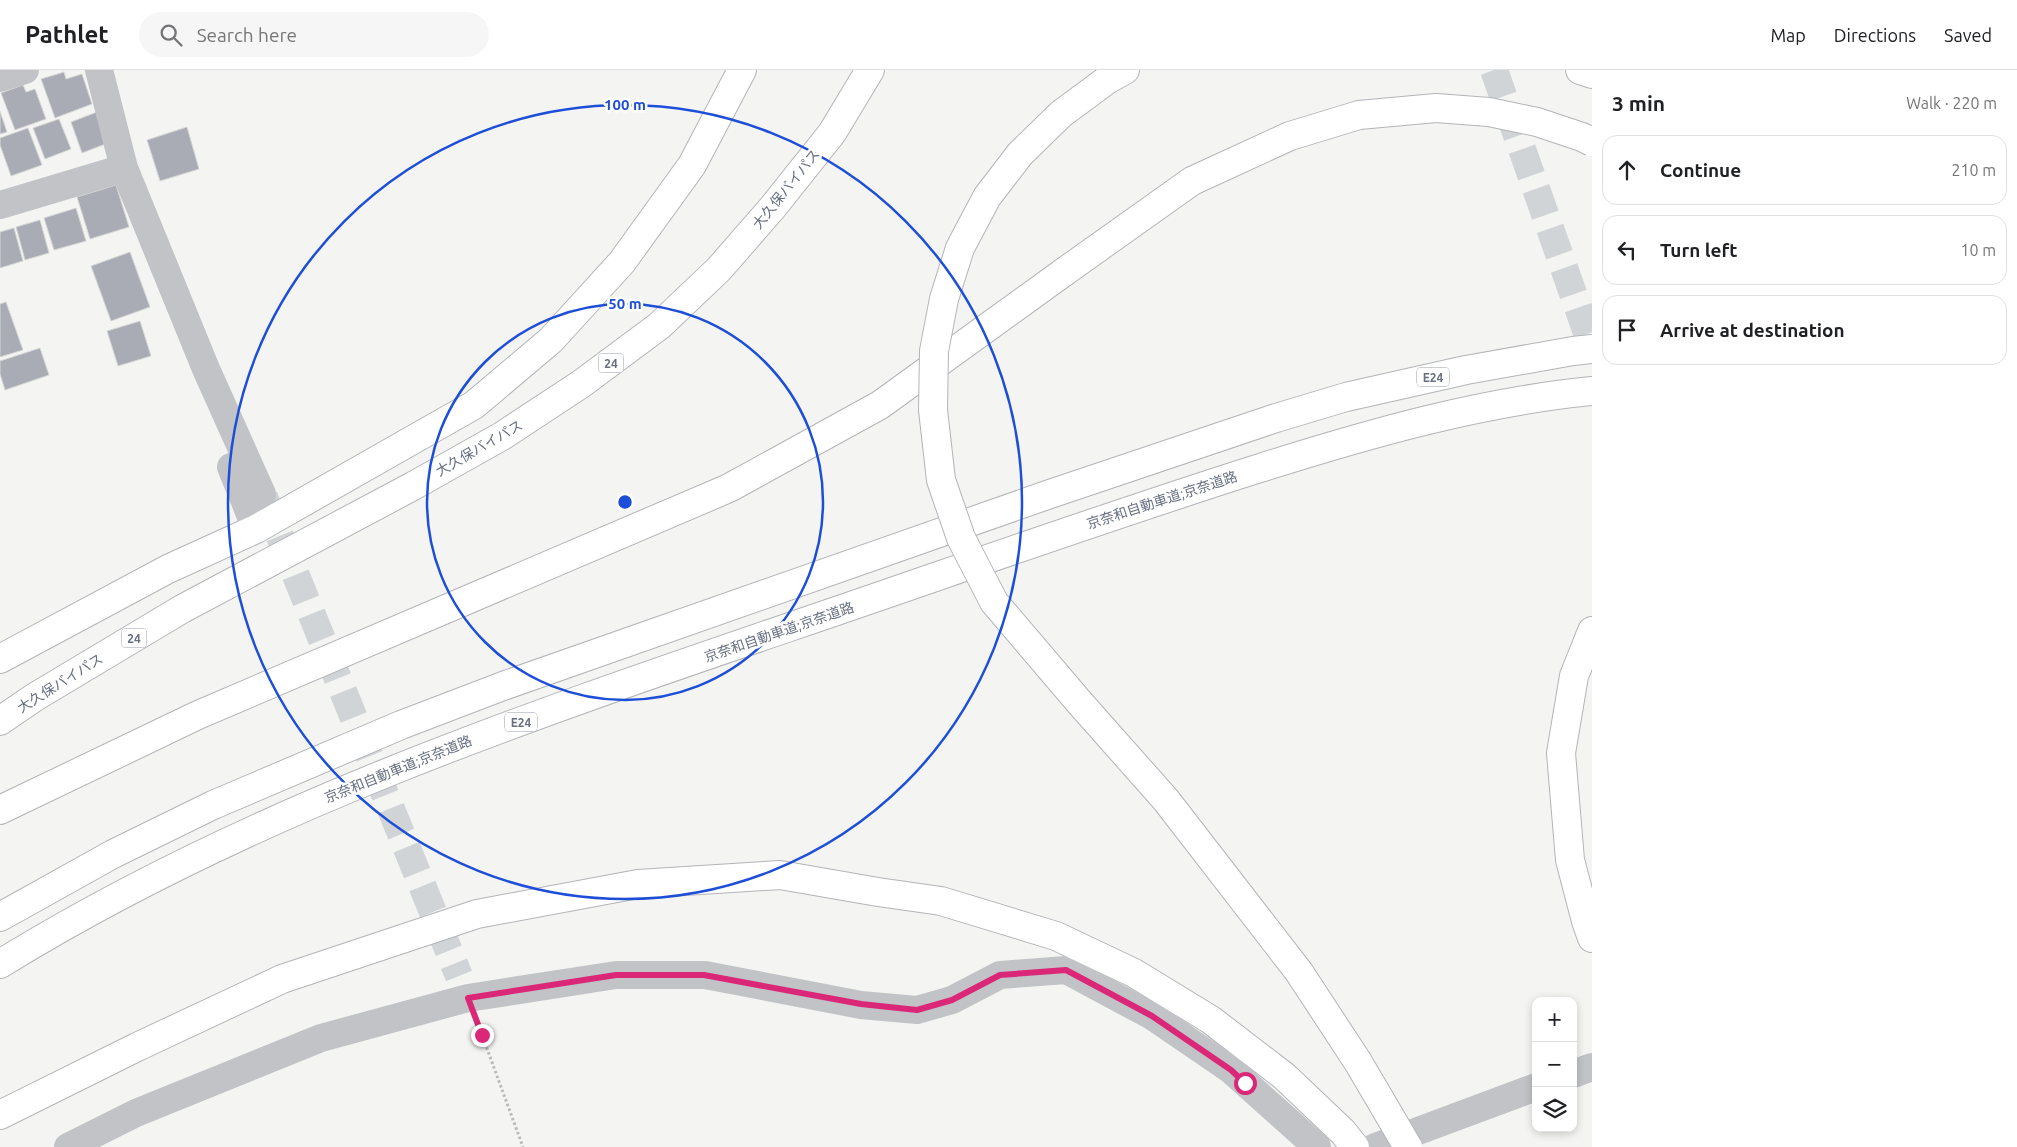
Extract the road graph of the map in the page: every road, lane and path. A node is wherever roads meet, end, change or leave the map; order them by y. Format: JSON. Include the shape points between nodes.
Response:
{"nodes":[{"id":1,"x":26,"y":70,"type":"edge"},
{"id":2,"x":99,"y":70,"type":"edge"},
{"id":3,"x":742,"y":70,"type":"edge"},
{"id":4,"x":870,"y":70,"type":"edge"},
{"id":5,"x":1580,"y":70,"type":"edge"},
{"id":6,"x":1592,"y":74,"type":"edge"},
{"id":7,"x":1116,"y":75,"type":"edge"},
{"id":8,"x":0,"y":78,"type":"edge"},
{"id":9,"x":1592,"y":142,"type":"edge"},
{"id":10,"x":124,"y":168,"type":"junction"},
{"id":11,"x":0,"y":205,"type":"edge"},
{"id":12,"x":1592,"y":349,"type":"edge"},
{"id":13,"x":199,"y":352,"type":"junction"},
{"id":14,"x":1592,"y":391,"type":"edge"},
{"id":15,"x":262,"y":494,"type":"tunnel mouth"},
{"id":16,"x":256,"y":529,"type":"junction"},
{"id":17,"x":1592,"y":631,"type":"edge"},
{"id":18,"x":0,"y":659,"type":"edge"},
{"id":19,"x":0,"y":721,"type":"edge"},
{"id":20,"x":0,"y":810,"type":"edge"},
{"id":21,"x":0,"y":917,"type":"edge"},
{"id":22,"x":1589,"y":929,"type":"edge"},
{"id":23,"x":0,"y":964,"type":"edge"},
{"id":24,"x":463,"y":987,"type":"junction"},
{"id":25,"x":1592,"y":1067,"type":"edge"},
{"id":26,"x":1577,"y":1073,"type":"edge"},
{"id":27,"x":1532,"y":1089,"type":"edge"},
{"id":28,"x":0,"y":1115,"type":"edge"},
{"id":29,"x":68,"y":1147,"type":"edge"},
{"id":30,"x":523,"y":1147,"type":"edge"},
{"id":31,"x":1317,"y":1147,"type":"edge"},
{"id":32,"x":1355,"y":1147,"type":"edge"},
{"id":33,"x":1375,"y":1147,"type":"edge"},
{"id":34,"x":1408,"y":1147,"type":"edge"}],
"edges":[{"from":1,"to":8,"type":"street"},
{"from":2,"to":10,"type":"street"},
{"from":3,"to":16,"type":"highway","via":[[692,165],[622,262],[551,340],[474,406]]},
{"from":4,"to":19,"type":"highway","name":"大久保バイパス","number":"24","via":[[832,133],[773,208],[719,269],[652,332],[502,436],[182,609]]},
{"from":5,"to":6,"type":"highway"},
{"from":7,"to":34,"type":"highway","bridge":true,"via":[[1061,114],[1020,154],[987,197],[960,248],[944,299],[934,351],[933,410],[941,480],[961,538],[994,602],[1166,800],[1299,972]]},
{"from":9,"to":20,"type":"highway","bridge":true,"via":[[1537,122],[1489,112],[1436,108],[1359,115],[1290,136],[1192,181],[880,405],[729,488],[198,716]]},
{"from":10,"to":11,"type":"street"},
{"from":10,"to":13,"type":"street"},
{"from":12,"to":21,"type":"highway","number":"E24","via":[[1466,370],[1346,397],[1276,418],[512,683],[400,725],[213,805],[114,854]]},
{"from":13,"to":15,"type":"street"},
{"from":13,"to":16,"type":"street","via":[[192,376]]},
{"from":14,"to":23,"type":"highway","name":"京奈和自動車道;京奈道路","number":"E24","via":[[1476,409],[1289,459],[1064,532],[518,723],[321,799],[230,841],[130,890]]},
{"from":16,"to":18,"type":"highway","via":[[168,569]]},
{"from":17,"to":22,"type":"highway","via":[[1574,676],[1561,753],[1570,860]]},
{"from":24,"to":29,"type":"street","via":[[321,1038],[136,1113]]},
{"from":24,"to":30,"type":"path"},
{"from":24,"to":31,"type":"street","via":[[616,975],[704,975],[861,1004],[917,1010],[952,1000],[1000,975],[1066,970],[1152,1016],[1231,1070]]},
{"from":25,"to":26,"type":"street"},
{"from":27,"to":33,"type":"street"},
{"from":28,"to":32,"type":"highway","via":[[282,979],[477,914],[638,884],[780,875],[941,901],[1056,936],[1134,973],[1211,1020],[1284,1076]]}]}
